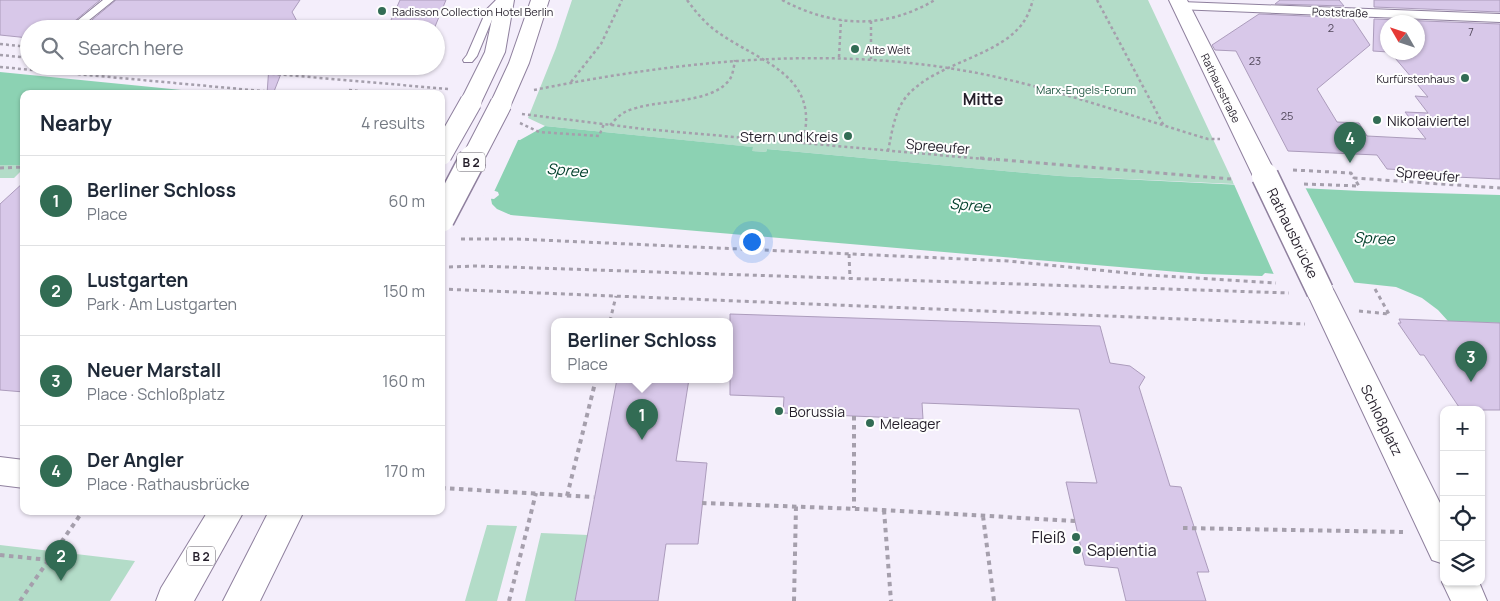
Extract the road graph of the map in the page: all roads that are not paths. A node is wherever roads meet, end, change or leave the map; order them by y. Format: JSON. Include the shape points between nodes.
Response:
{"nodes":[{"id":1,"x":109,"y":0,"type":"edge"},
{"id":2,"x":503,"y":0,"type":"edge"},
{"id":3,"x":540,"y":0,"type":"edge"},
{"id":4,"x":1179,"y":3,"type":"edge"},
{"id":5,"x":1500,"y":18,"type":"edge"},
{"id":6,"x":83,"y":20,"type":"edge"},
{"id":7,"x":468,"y":60,"type":"dead end"},
{"id":8,"x":445,"y":148,"type":"edge"},
{"id":9,"x":1276,"y":173,"type":"joint"},
{"id":10,"x":445,"y":212,"type":"edge"},
{"id":11,"x":1320,"y":291,"type":"joint"},
{"id":12,"x":0,"y":471,"type":"edge"},
{"id":13,"x":20,"y":474,"type":"edge"},
{"id":14,"x":225,"y":515,"type":"edge"},
{"id":15,"x":285,"y":515,"type":"edge"},
{"id":16,"x":1441,"y":541,"type":"edge"},
{"id":17,"x":1462,"y":586,"type":"edge"},
{"id":18,"x":174,"y":601,"type":"edge"},
{"id":19,"x":241,"y":601,"type":"edge"},
{"id":20,"x":1469,"y":601,"type":"edge"}],
"edges":[{"from":1,"to":6,"type":"lane"},
{"from":2,"to":7,"type":"lane","via":[[492,9]]},
{"from":2,"to":8,"type":"main road","number":"B 2","bridge":true,"via":[[495,52]]},
{"from":3,"to":10,"type":"main road","number":"B 2","bridge":true,"via":[[509,108]]},
{"from":4,"to":5,"type":"street","name":"Poststraße"},
{"from":4,"to":9,"type":"main road","name":"Rathausstraße"},
{"from":9,"to":11,"type":"main road","name":"Rathausbrücke","bridge":true},
{"from":11,"to":16,"type":"main road","name":"Schloßplatz"},
{"from":12,"to":13,"type":"main road"},
{"from":14,"to":18,"type":"main road","number":"B 2"},
{"from":15,"to":19,"type":"main road"},
{"from":17,"to":20,"type":"main road"}]}
